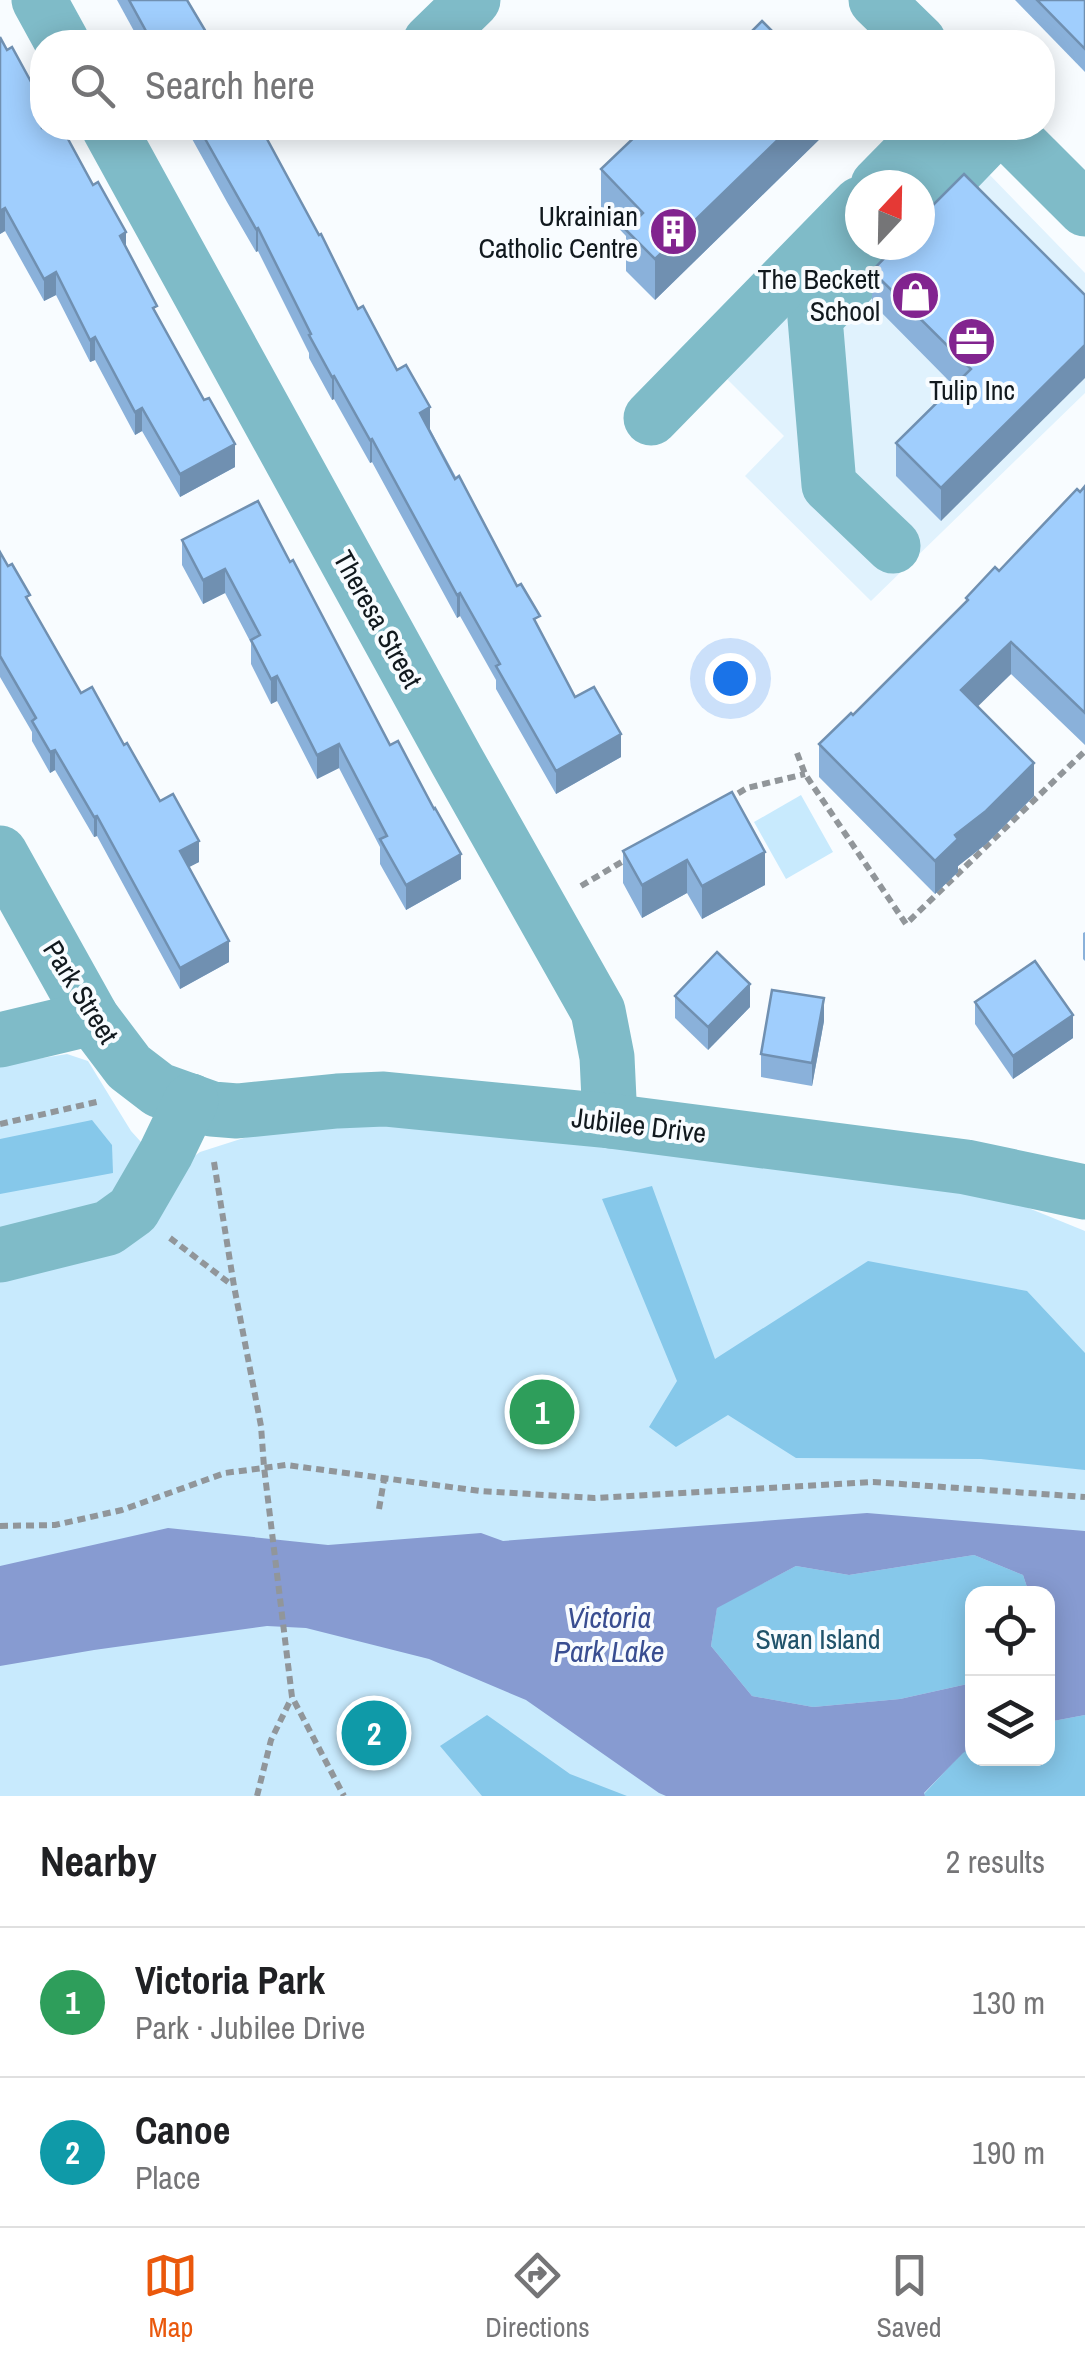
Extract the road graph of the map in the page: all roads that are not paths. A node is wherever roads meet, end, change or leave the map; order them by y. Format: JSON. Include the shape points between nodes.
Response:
{"nodes":[{"id":1,"x":39,"y":0,"type":"edge"},
{"id":2,"x":472,"y":0,"type":"edge"},
{"id":3,"x":876,"y":0,"type":"edge"},
{"id":4,"x":55,"y":30,"type":"edge"},
{"id":5,"x":442,"y":30,"type":"edge"},
{"id":6,"x":907,"y":30,"type":"edge"},
{"id":7,"x":116,"y":140,"type":"edge"},
{"id":8,"x":922,"y":140,"type":"edge"},
{"id":9,"x":989,"y":140,"type":"edge"},
{"id":10,"x":1013,"y":140,"type":"edge"},
{"id":11,"x":893,"y":170,"type":"edge"},
{"id":12,"x":935,"y":193,"type":"edge"},
{"id":13,"x":1085,"y":209,"type":"edge"},
{"id":14,"x":845,"y":219,"type":"edge"},
{"id":15,"x":871,"y":260,"type":"edge"},
{"id":16,"x":651,"y":418,"type":"dead end"},
{"id":17,"x":893,"y":546,"type":"dead end"},
{"id":18,"x":0,"y":853,"type":"edge"},
{"id":19,"x":92,"y":1018,"type":"junction"},
{"id":20,"x":0,"y":1040,"type":"edge"},
{"id":21,"x":191,"y":1101,"type":"junction"},
{"id":22,"x":610,"y":1121,"type":"junction"},
{"id":23,"x":1083,"y":1188,"type":"edge"},
{"id":24,"x":0,"y":1255,"type":"edge"}],
"edges":[{"from":1,"to":4,"type":"street"},
{"from":2,"to":5,"type":"street"},
{"from":3,"to":6,"type":"street"},
{"from":7,"to":22,"type":"street","name":"Theresa Street","via":[[598,1011]]},
{"from":8,"to":11,"type":"street"},
{"from":9,"to":12,"type":"street"},
{"from":10,"to":13,"type":"street"},
{"from":14,"to":16,"type":"street"},
{"from":15,"to":17,"type":"street","via":[[815,318],[829,485]]},
{"from":18,"to":19,"type":"street","name":"Park Street"},
{"from":19,"to":20,"type":"street"},
{"from":19,"to":21,"type":"street","name":"Park Street","via":[[129,1067],[160,1090]]},
{"from":21,"to":22,"type":"street","name":"Jubilee Drive","via":[[237,1111],[384,1099]]},
{"from":21,"to":24,"type":"street","via":[[133,1210],[108,1228]]},
{"from":22,"to":23,"type":"street","name":"Jubilee Drive"}]}
